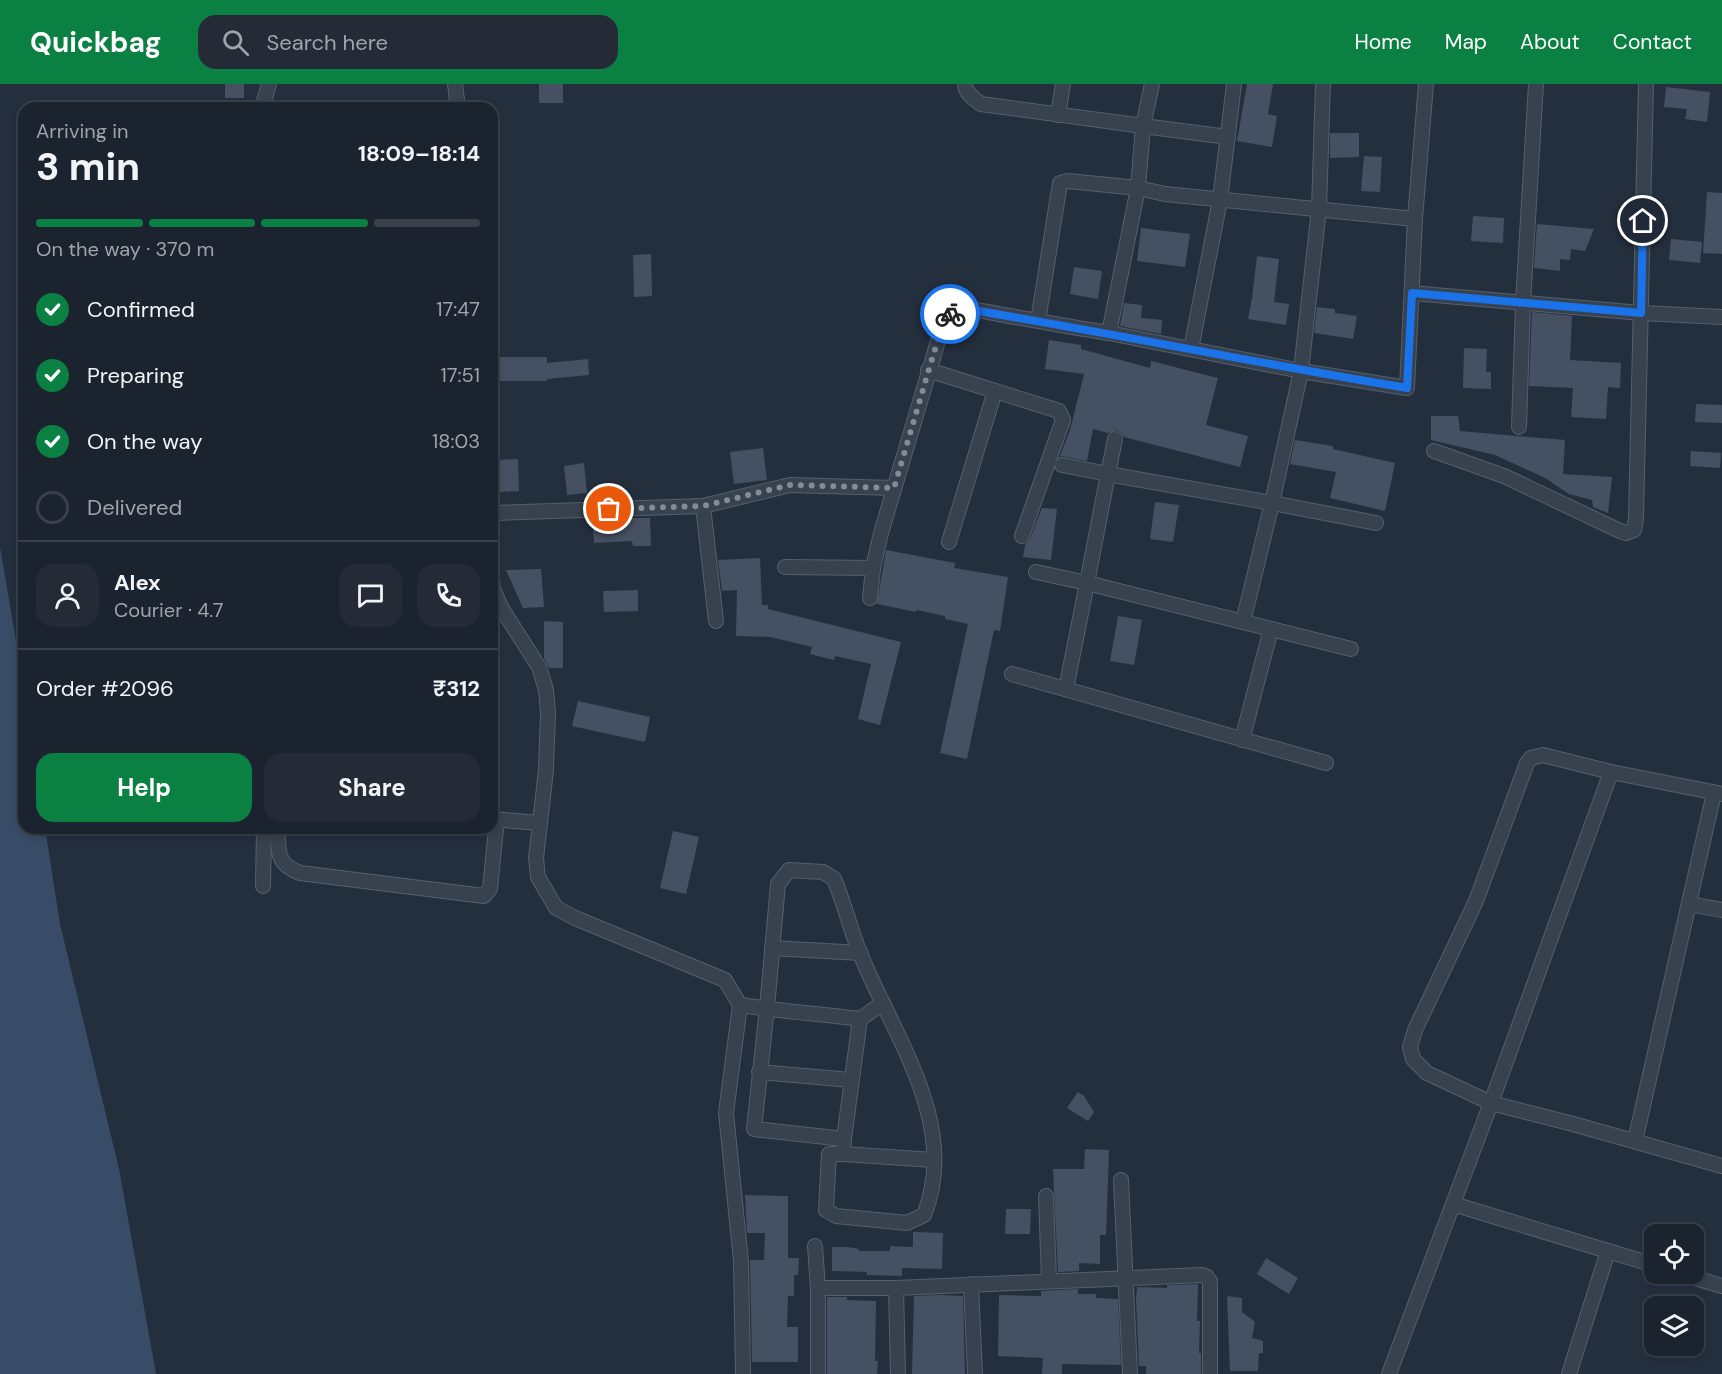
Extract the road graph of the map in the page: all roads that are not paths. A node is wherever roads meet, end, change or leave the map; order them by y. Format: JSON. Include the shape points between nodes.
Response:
{"nodes":[{"id":1,"x":269,"y":84,"type":"edge"},
{"id":2,"x":455,"y":84,"type":"edge"},
{"id":3,"x":965,"y":84,"type":"edge"},
{"id":4,"x":1063,"y":84,"type":"edge"},
{"id":5,"x":1152,"y":84,"type":"edge"},
{"id":6,"x":1234,"y":84,"type":"edge"},
{"id":7,"x":1323,"y":84,"type":"edge"},
{"id":8,"x":1426,"y":84,"type":"edge"},
{"id":9,"x":1536,"y":84,"type":"edge"},
{"id":10,"x":1646,"y":84,"type":"edge"},
{"id":11,"x":264,"y":102,"type":"edge"},
{"id":12,"x":457,"y":102,"type":"edge"},
{"id":13,"x":1058,"y":114,"type":"junction"},
{"id":14,"x":1143,"y":126,"type":"junction"},
{"id":15,"x":1228,"y":137,"type":"junction"},
{"id":16,"x":1138,"y":188,"type":"junction"},
{"id":17,"x":1220,"y":200,"type":"junction"},
{"id":18,"x":1319,"y":209,"type":"junction"},
{"id":19,"x":1415,"y":219,"type":"junction"},
{"id":20,"x":1412,"y":293,"type":"junction"},
{"id":21,"x":1523,"y":303,"type":"junction"},
{"id":22,"x":1641,"y":313,"type":"junction"},
{"id":23,"x":1722,"y":317,"type":"edge"},
{"id":24,"x":1038,"y":321,"type":"junction"},
{"id":25,"x":1109,"y":333,"type":"junction"},
{"id":26,"x":1191,"y":349,"type":"junction"},
{"id":27,"x":928,"y":370,"type":"junction"},
{"id":28,"x":1301,"y":371,"type":"junction"},
{"id":29,"x":994,"y":391,"type":"junction"},
{"id":30,"x":1519,"y":427,"type":"dead end"},
{"id":31,"x":1115,"y":439,"type":"dead end"},
{"id":32,"x":1434,"y":451,"type":"dead end"},
{"id":33,"x":1062,"y":465,"type":"dead end"},
{"id":34,"x":1108,"y":474,"type":"junction"},
{"id":35,"x":894,"y":488,"type":"junction"},
{"id":36,"x":1272,"y":503,"type":"junction"},
{"id":37,"x":703,"y":506,"type":"junction"},
{"id":38,"x":498,"y":513,"type":"edge"},
{"id":39,"x":1376,"y":524,"type":"dead end"},
{"id":40,"x":1022,"y":536,"type":"dead end"},
{"id":41,"x":949,"y":542,"type":"dead end"},
{"id":42,"x":785,"y":567,"type":"dead end"},
{"id":43,"x":873,"y":568,"type":"junction"},
{"id":44,"x":1036,"y":572,"type":"dead end"},
{"id":45,"x":1087,"y":583,"type":"junction"},
{"id":46,"x":870,"y":598,"type":"dead end"},
{"id":47,"x":498,"y":600,"type":"edge"},
{"id":48,"x":716,"y":621,"type":"dead end"},
{"id":49,"x":1243,"y":621,"type":"junction"},
{"id":50,"x":1271,"y":629,"type":"junction"},
{"id":51,"x":1351,"y":649,"type":"dead end"},
{"id":52,"x":1012,"y":674,"type":"dead end"},
{"id":53,"x":1066,"y":689,"type":"junction"},
{"id":54,"x":1242,"y":740,"type":"junction"},
{"id":55,"x":1326,"y":763,"type":"dead end"},
{"id":56,"x":1611,"y":772,"type":"junction"},
{"id":57,"x":1718,"y":794,"type":"edge"},
{"id":58,"x":498,"y":819,"type":"edge"},
{"id":59,"x":539,"y":823,"type":"junction"},
{"id":60,"x":264,"y":834,"type":"edge"},
{"id":61,"x":278,"y":834,"type":"edge"},
{"id":62,"x":494,"y":834,"type":"edge"},
{"id":63,"x":263,"y":886,"type":"dead end"},
{"id":64,"x":1689,"y":904,"type":"junction"},
{"id":65,"x":1722,"y":910,"type":"edge"},
{"id":66,"x":772,"y":948,"type":"junction"},
{"id":67,"x":861,"y":953,"type":"junction"},
{"id":68,"x":883,"y":1003,"type":"junction"},
{"id":69,"x":740,"y":1005,"type":"junction"},
{"id":70,"x":767,"y":1008,"type":"junction"},
{"id":71,"x":860,"y":1019,"type":"junction"},
{"id":72,"x":759,"y":1072,"type":"junction"},
{"id":73,"x":851,"y":1080,"type":"junction"},
{"id":74,"x":1491,"y":1103,"type":"junction"},
{"id":75,"x":727,"y":1120,"type":"junction"},
{"id":76,"x":754,"y":1129,"type":"junction"},
{"id":77,"x":844,"y":1139,"type":"junction"},
{"id":78,"x":1635,"y":1141,"type":"junction"},
{"id":79,"x":843,"y":1154,"type":"junction"},
{"id":80,"x":934,"y":1160,"type":"junction"},
{"id":81,"x":1722,"y":1166,"type":"edge"},
{"id":82,"x":1121,"y":1180,"type":"dead end"},
{"id":83,"x":1046,"y":1196,"type":"dead end"},
{"id":84,"x":1453,"y":1204,"type":"junction"},
{"id":85,"x":815,"y":1246,"type":"dead end"},
{"id":86,"x":1608,"y":1251,"type":"junction"},
{"id":87,"x":1644,"y":1262,"type":"edge"},
{"id":88,"x":1124,"y":1277,"type":"junction"},
{"id":89,"x":1049,"y":1280,"type":"junction"},
{"id":90,"x":1704,"y":1281,"type":"edge"},
{"id":91,"x":971,"y":1284,"type":"junction"},
{"id":92,"x":1722,"y":1286,"type":"edge"},
{"id":93,"x":818,"y":1288,"type":"junction"},
{"id":94,"x":896,"y":1288,"type":"junction"},
{"id":95,"x":743,"y":1374,"type":"edge"},
{"id":96,"x":818,"y":1374,"type":"edge"},
{"id":97,"x":898,"y":1374,"type":"edge"},
{"id":98,"x":975,"y":1374,"type":"edge"},
{"id":99,"x":1130,"y":1374,"type":"edge"},
{"id":100,"x":1210,"y":1374,"type":"edge"},
{"id":101,"x":1389,"y":1374,"type":"edge"},
{"id":102,"x":1569,"y":1374,"type":"edge"}],
"edges":[{"from":1,"to":11,"type":"street"},
{"from":2,"to":12,"type":"street"},
{"from":3,"to":13,"type":"street","via":[[973,99],[981,104]]},
{"from":4,"to":13,"type":"street"},
{"from":5,"to":14,"type":"street"},
{"from":6,"to":15,"type":"street"},
{"from":7,"to":18,"type":"street"},
{"from":8,"to":19,"type":"street"},
{"from":9,"to":21,"type":"street"},
{"from":10,"to":22,"type":"street"},
{"from":13,"to":14,"type":"street"},
{"from":14,"to":15,"type":"street"},
{"from":14,"to":16,"type":"street"},
{"from":15,"to":17,"type":"street"},
{"from":16,"to":17,"type":"street"},
{"from":16,"to":24,"type":"street","via":[[1060,183]]},
{"from":16,"to":25,"type":"street"},
{"from":17,"to":18,"type":"street"},
{"from":17,"to":26,"type":"street"},
{"from":18,"to":19,"type":"street"},
{"from":18,"to":28,"type":"street"},
{"from":19,"to":20,"type":"street"},
{"from":20,"to":21,"type":"street"},
{"from":20,"to":28,"type":"street","via":[[1407,388]]},
{"from":21,"to":22,"type":"street"},
{"from":21,"to":30,"type":"street"},
{"from":22,"to":23,"type":"street"},
{"from":22,"to":32,"type":"street","via":[[1634,530],[1626,534],[1504,476]]},
{"from":24,"to":25,"type":"street"},
{"from":24,"to":27,"type":"street","via":[[958,310],[944,321]]},
{"from":25,"to":26,"type":"street"},
{"from":26,"to":28,"type":"street"},
{"from":27,"to":29,"type":"street"},
{"from":27,"to":35,"type":"street"},
{"from":28,"to":36,"type":"street"},
{"from":29,"to":40,"type":"street","via":[[1059,411],[1063,420]]},
{"from":29,"to":41,"type":"street"},
{"from":31,"to":34,"type":"street"},
{"from":33,"to":34,"type":"street"},
{"from":34,"to":36,"type":"street"},
{"from":34,"to":45,"type":"street"},
{"from":35,"to":37,"type":"street","via":[[790,485]]},
{"from":35,"to":43,"type":"street"},
{"from":36,"to":39,"type":"street"},
{"from":36,"to":49,"type":"street"},
{"from":37,"to":38,"type":"street"},
{"from":37,"to":48,"type":"street"},
{"from":42,"to":43,"type":"street"},
{"from":43,"to":46,"type":"street"},
{"from":44,"to":45,"type":"street"},
{"from":45,"to":49,"type":"street"},
{"from":45,"to":53,"type":"street"},
{"from":47,"to":59,"type":"street","via":[[539,667],[546,690],[546,770]]},
{"from":49,"to":50,"type":"street"},
{"from":50,"to":51,"type":"street"},
{"from":50,"to":54,"type":"street"},
{"from":52,"to":53,"type":"street"},
{"from":53,"to":54,"type":"street"},
{"from":54,"to":55,"type":"street"},
{"from":56,"to":57,"type":"street"},
{"from":56,"to":74,"type":"street"},
{"from":56,"to":74,"type":"street","via":[[1543,755],[1527,763],[1476,902],[1415,1030],[1410,1047],[1413,1059],[1427,1073]]},
{"from":57,"to":64,"type":"street"},
{"from":58,"to":59,"type":"street"},
{"from":59,"to":69,"type":"street","via":[[538,877],[556,908],[725,980]]},
{"from":60,"to":63,"type":"street"},
{"from":61,"to":62,"type":"street","via":[[278,852],[283,862],[300,873],[484,896],[490,889]]},
{"from":64,"to":65,"type":"street"},
{"from":64,"to":78,"type":"street"},
{"from":66,"to":67,"type":"street"},
{"from":66,"to":67,"type":"street","via":[[778,884],[789,870],[823,872],[834,879]]},
{"from":66,"to":70,"type":"street"},
{"from":67,"to":68,"type":"street"},
{"from":68,"to":71,"type":"street"},
{"from":68,"to":80,"type":"street","via":[[923,1095]]},
{"from":69,"to":70,"type":"street"},
{"from":69,"to":75,"type":"street"},
{"from":70,"to":71,"type":"street"},
{"from":70,"to":72,"type":"street"},
{"from":71,"to":73,"type":"street"},
{"from":72,"to":73,"type":"street"},
{"from":72,"to":76,"type":"street"},
{"from":73,"to":77,"type":"street"},
{"from":74,"to":78,"type":"street"},
{"from":74,"to":84,"type":"street"},
{"from":75,"to":76,"type":"street"},
{"from":75,"to":95,"type":"street","via":[[741,1261]]},
{"from":76,"to":77,"type":"street"},
{"from":77,"to":79,"type":"street"},
{"from":78,"to":81,"type":"street"},
{"from":79,"to":80,"type":"street"},
{"from":79,"to":80,"type":"street","via":[[829,1154],[826,1210],[836,1216],[908,1223],[924,1215]]},
{"from":82,"to":88,"type":"street"},
{"from":83,"to":89,"type":"street"},
{"from":84,"to":86,"type":"street"},
{"from":84,"to":101,"type":"street"},
{"from":85,"to":93,"type":"street"},
{"from":86,"to":87,"type":"street"},
{"from":86,"to":102,"type":"street"},
{"from":88,"to":89,"type":"street"},
{"from":88,"to":99,"type":"street"},
{"from":88,"to":100,"type":"street","via":[[1207,1276]]},
{"from":89,"to":91,"type":"street"},
{"from":90,"to":92,"type":"street"},
{"from":91,"to":94,"type":"street"},
{"from":91,"to":98,"type":"street"},
{"from":93,"to":94,"type":"street"},
{"from":93,"to":96,"type":"street"},
{"from":94,"to":97,"type":"street"}]}
